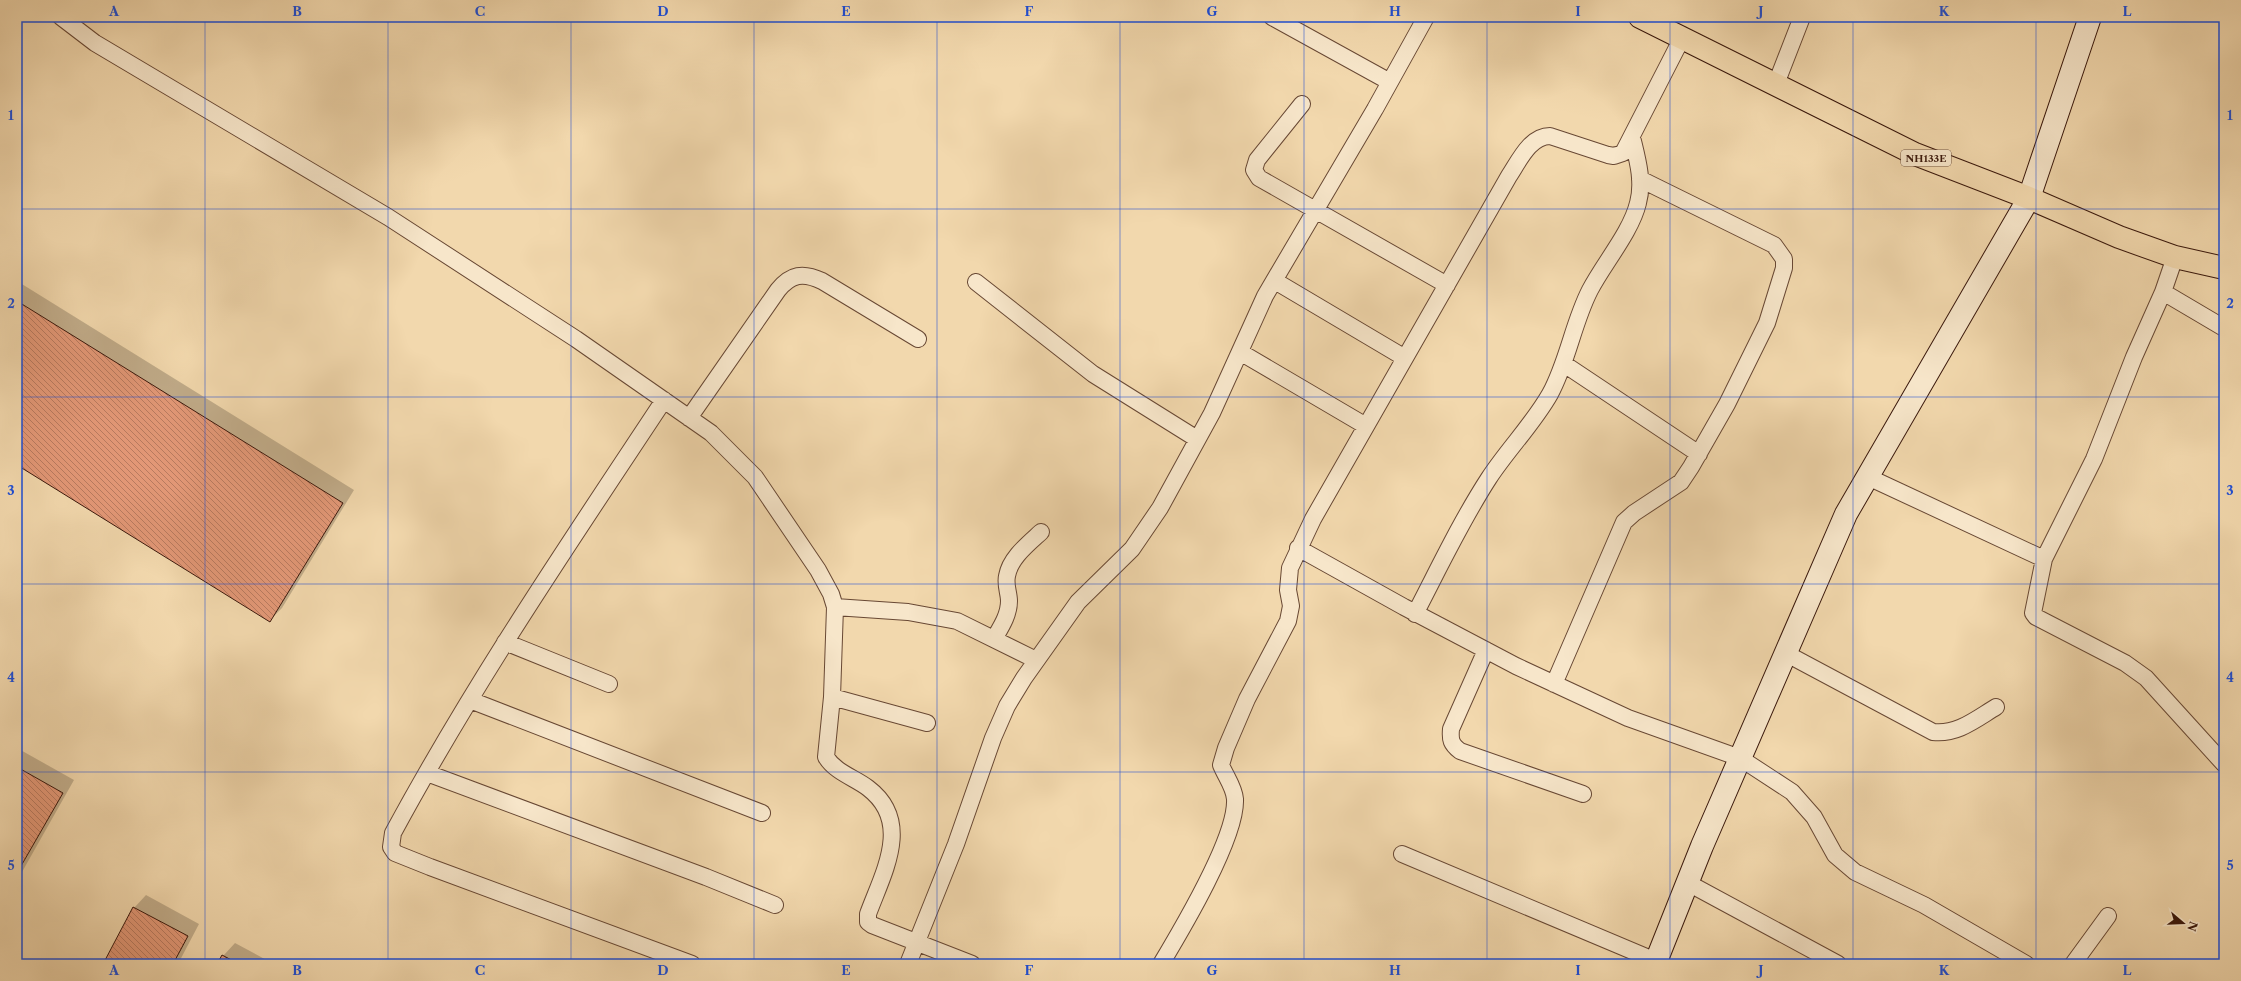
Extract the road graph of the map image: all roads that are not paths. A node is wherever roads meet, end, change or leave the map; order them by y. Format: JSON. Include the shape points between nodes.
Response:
{"nodes":[{"id":1,"x":1272,"y":17,"type":"edge"},
{"id":2,"x":1426,"y":17,"type":"edge"},
{"id":3,"x":1640,"y":17,"type":"edge"},
{"id":4,"x":1802,"y":17,"type":"edge"},
{"id":5,"x":2090,"y":17,"type":"edge"},
{"id":6,"x":71,"y":20,"type":"edge"},
{"id":7,"x":1682,"y":38,"type":"junction"},
{"id":8,"x":1390,"y":82,"type":"junction"},
{"id":9,"x":1776,"y":84,"type":"junction"},
{"id":10,"x":1302,"y":104,"type":"dead end"},
{"id":11,"x":1632,"y":137,"type":"junction"},
{"id":12,"x":1640,"y":179,"type":"junction"},
{"id":13,"x":2029,"y":198,"type":"junction"},
{"id":14,"x":1316,"y":211,"type":"junction"},
{"id":15,"x":2175,"y":257,"type":"junction"},
{"id":16,"x":2224,"y":268,"type":"edge"},
{"id":17,"x":1274,"y":281,"type":"junction"},
{"id":18,"x":976,"y":282,"type":"dead end"},
{"id":19,"x":1446,"y":285,"type":"junction"},
{"id":20,"x":2163,"y":292,"type":"junction"},
{"id":21,"x":2224,"y":328,"type":"edge"},
{"id":22,"x":918,"y":339,"type":"dead end"},
{"id":23,"x":1240,"y":352,"type":"junction"},
{"id":24,"x":1405,"y":358,"type":"junction"},
{"id":25,"x":1564,"y":364,"type":"junction"},
{"id":26,"x":664,"y":400,"type":"junction"},
{"id":27,"x":689,"y":418,"type":"junction"},
{"id":28,"x":1366,"y":426,"type":"junction"},
{"id":29,"x":1198,"y":439,"type":"junction"},
{"id":30,"x":1699,"y":454,"type":"junction"},
{"id":31,"x":1868,"y":477,"type":"junction"},
{"id":32,"x":1040,"y":532,"type":"dead end"},
{"id":33,"x":1298,"y":548,"type":"junction"},
{"id":34,"x":2044,"y":559,"type":"junction"},
{"id":35,"x":835,"y":607,"type":"junction"},
{"id":36,"x":1415,"y":614,"type":"junction"},
{"id":37,"x":994,"y":638,"type":"junction"},
{"id":38,"x":505,"y":642,"type":"junction"},
{"id":39,"x":1486,"y":650,"type":"junction"},
{"id":40,"x":1785,"y":653,"type":"junction"},
{"id":41,"x":1036,"y":660,"type":"junction"},
{"id":42,"x":609,"y":684,"type":"dead end"},
{"id":43,"x":1554,"y":684,"type":"junction"},
{"id":44,"x":832,"y":697,"type":"junction"},
{"id":45,"x":470,"y":700,"type":"junction"},
{"id":46,"x":1996,"y":707,"type":"dead end"},
{"id":47,"x":927,"y":723,"type":"dead end"},
{"id":48,"x":1740,"y":758,"type":"junction"},
{"id":49,"x":2224,"y":764,"type":"edge"},
{"id":50,"x":427,"y":773,"type":"junction"},
{"id":51,"x":1582,"y":794,"type":"dead end"},
{"id":52,"x":762,"y":814,"type":"dead end"},
{"id":53,"x":1402,"y":854,"type":"dead end"},
{"id":54,"x":1688,"y":883,"type":"junction"},
{"id":55,"x":775,"y":905,"type":"dead end"},
{"id":56,"x":2108,"y":916,"type":"dead end"},
{"id":57,"x":919,"y":942,"type":"junction"},
{"id":58,"x":1656,"y":963,"type":"edge"},
{"id":59,"x":692,"y":964,"type":"edge"},
{"id":60,"x":908,"y":964,"type":"edge"},
{"id":61,"x":972,"y":964,"type":"edge"},
{"id":62,"x":1161,"y":964,"type":"edge"},
{"id":63,"x":1838,"y":964,"type":"edge"},
{"id":64,"x":2026,"y":964,"type":"edge"},
{"id":65,"x":2073,"y":964,"type":"edge"}],
"edges":[{"from":1,"to":8,"type":"street"},
{"from":2,"to":8,"type":"street"},
{"from":3,"to":7,"type":"main road","number":"NH133E"},
{"from":4,"to":9,"type":"street"},
{"from":5,"to":13,"type":"street"},
{"from":6,"to":26,"type":"street","via":[[102,47],[388,217],[576,339]]},
{"from":7,"to":9,"type":"main road","number":"NH133E"},
{"from":7,"to":11,"type":"street"},
{"from":8,"to":14,"type":"street"},
{"from":9,"to":13,"type":"main road","number":"NH133E","via":[[1915,154]]},
{"from":10,"to":14,"type":"street","via":[[1260,156],[1254,170],[1264,182]]},
{"from":11,"to":12,"type":"street"},
{"from":11,"to":19,"type":"street","via":[[1623,153],[1614,156],[1550,136],[1542,136],[1532,143],[1509,176]]},
{"from":12,"to":25,"type":"street","via":[[1636,211],[1581,309]]},
{"from":12,"to":30,"type":"street","via":[[1774,245],[1784,259],[1783,276],[1767,323]]},
{"from":13,"to":15,"type":"main road","number":"NH133E","via":[[2119,237]]},
{"from":13,"to":31,"type":"street"},
{"from":14,"to":17,"type":"street"},
{"from":14,"to":19,"type":"street"},
{"from":15,"to":16,"type":"main road","number":"NH133E"},
{"from":15,"to":20,"type":"street"},
{"from":17,"to":23,"type":"street"},
{"from":17,"to":24,"type":"street"},
{"from":18,"to":29,"type":"street","via":[[1093,374]]},
{"from":19,"to":24,"type":"street"},
{"from":20,"to":21,"type":"street"},
{"from":20,"to":34,"type":"street","via":[[2094,459]]},
{"from":22,"to":27,"type":"street","via":[[822,281],[812,276],[797,274],[789,278],[778,290]]},
{"from":23,"to":28,"type":"street"},
{"from":23,"to":29,"type":"street"},
{"from":24,"to":28,"type":"street"},
{"from":25,"to":30,"type":"street"},
{"from":25,"to":36,"type":"street","via":[[1549,395],[1477,498]]},
{"from":26,"to":27,"type":"street"},
{"from":26,"to":38,"type":"street"},
{"from":27,"to":35,"type":"street","via":[[711,433],[755,477],[818,570]]},
{"from":28,"to":33,"type":"street"},
{"from":29,"to":41,"type":"street","via":[[1160,508],[1132,549],[1078,602]]},
{"from":30,"to":43,"type":"street","via":[[1681,482],[1624,522]]},
{"from":31,"to":34,"type":"street"},
{"from":31,"to":40,"type":"street","via":[[1846,514]]},
{"from":32,"to":37,"type":"street","via":[[1011,566],[1007,576],[1008,610]]},
{"from":33,"to":36,"type":"street"},
{"from":33,"to":62,"type":"street","via":[[1289,576],[1288,621],[1247,699],[1223,760],[1222,765],[1234,789],[1231,826],[1190,915]]},
{"from":34,"to":49,"type":"street","via":[[2033,608],[2036,617],[2125,663],[2146,678]]},
{"from":35,"to":37,"type":"street","via":[[935,616],[957,621]]},
{"from":35,"to":44,"type":"street"},
{"from":36,"to":39,"type":"street"},
{"from":37,"to":41,"type":"street"},
{"from":38,"to":42,"type":"street"},
{"from":38,"to":45,"type":"street"},
{"from":39,"to":43,"type":"street"},
{"from":39,"to":51,"type":"street","via":[[1451,729],[1452,744],[1460,751]]},
{"from":40,"to":46,"type":"street","via":[[1933,732],[1958,730]]},
{"from":40,"to":48,"type":"street"},
{"from":41,"to":57,"type":"street","via":[[1007,706],[993,738]]},
{"from":43,"to":48,"type":"street","via":[[1628,718]]},
{"from":44,"to":47,"type":"street"},
{"from":44,"to":57,"type":"street","via":[[826,757],[832,765],[869,788],[880,800],[892,828],[893,842],[868,914],[868,922]]},
{"from":45,"to":50,"type":"street"},
{"from":45,"to":52,"type":"street"},
{"from":48,"to":54,"type":"street"},
{"from":48,"to":64,"type":"street","via":[[1792,792],[1814,817],[1835,855],[1855,872],[1924,905]]},
{"from":50,"to":55,"type":"street"},
{"from":50,"to":59,"type":"street","via":[[392,837],[391,847],[395,853]]},
{"from":53,"to":58,"type":"street"},
{"from":54,"to":58,"type":"street"},
{"from":54,"to":63,"type":"street"},
{"from":56,"to":65,"type":"street"},
{"from":57,"to":60,"type":"street"},
{"from":57,"to":61,"type":"street"}]}
